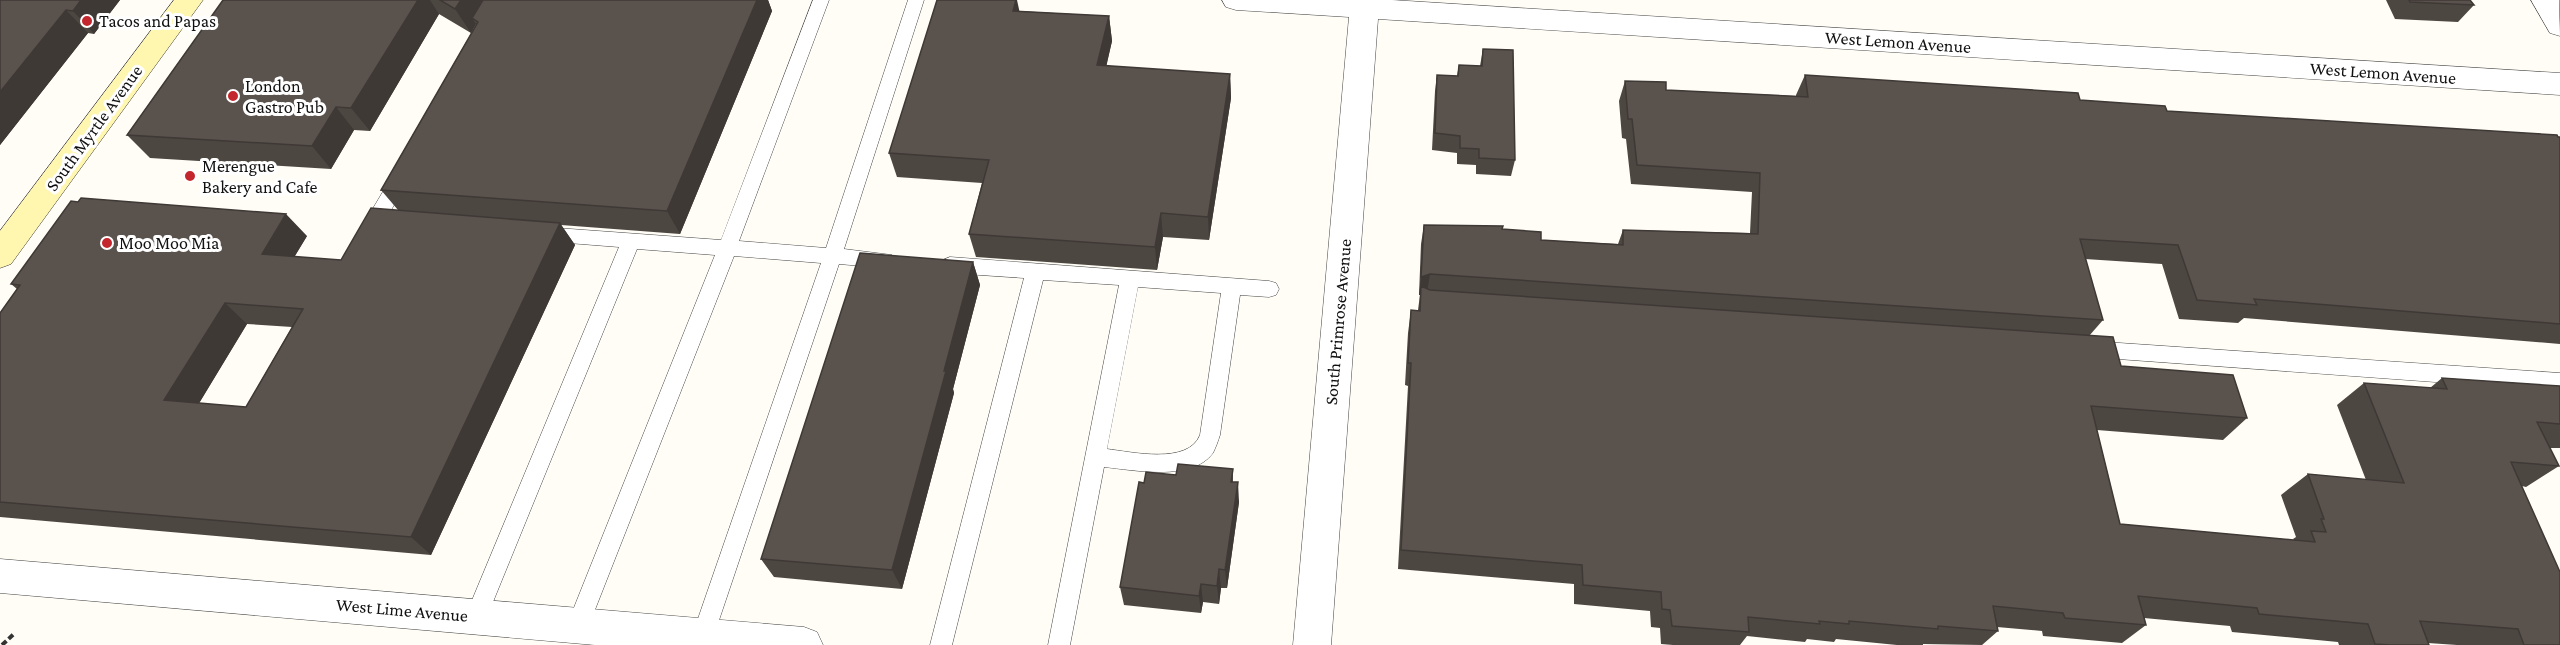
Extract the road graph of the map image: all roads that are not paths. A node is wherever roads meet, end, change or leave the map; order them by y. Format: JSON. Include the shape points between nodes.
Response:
{"nodes":[{"id":1,"x":189,"y":0,"type":"edge"},
{"id":2,"x":821,"y":0,"type":"edge"},
{"id":3,"x":916,"y":0,"type":"edge"},
{"id":4,"x":1236,"y":0,"type":"edge"},
{"id":5,"x":2545,"y":0,"type":"edge"},
{"id":6,"x":1364,"y":4,"type":"edge"},
{"id":7,"x":2560,"y":26,"type":"edge"},
{"id":8,"x":2560,"y":84,"type":"edge"},
{"id":9,"x":410,"y":160,"type":"edge"},
{"id":10,"x":411,"y":223,"type":"edge"},
{"id":11,"x":527,"y":232,"type":"edge"},
{"id":12,"x":631,"y":240,"type":"junction"},
{"id":13,"x":727,"y":249,"type":"junction"},
{"id":14,"x":0,"y":255,"type":"edge"},
{"id":15,"x":832,"y":257,"type":"junction"},
{"id":16,"x":904,"y":262,"type":"edge"},
{"id":17,"x":928,"y":264,"type":"edge"},
{"id":18,"x":1035,"y":272,"type":"junction"},
{"id":19,"x":1130,"y":278,"type":"junction"},
{"id":20,"x":1232,"y":287,"type":"junction"},
{"id":21,"x":1269,"y":289,"type":"dead end"},
{"id":22,"x":2074,"y":348,"type":"edge"},
{"id":23,"x":2560,"y":382,"type":"edge"},
{"id":24,"x":1096,"y":457,"type":"junction"},
{"id":25,"x":0,"y":576,"type":"edge"},
{"id":26,"x":476,"y":617,"type":"junction"},
{"id":27,"x":578,"y":625,"type":"junction"},
{"id":28,"x":703,"y":636,"type":"junction"},
{"id":29,"x":804,"y":645,"type":"edge"},
{"id":30,"x":941,"y":645,"type":"edge"},
{"id":31,"x":1059,"y":645,"type":"edge"},
{"id":32,"x":1312,"y":645,"type":"edge"}],
"edges":[{"from":1,"to":14,"type":"main road","name":"South Myrtle Avenue"},
{"from":2,"to":13,"type":"lane"},
{"from":3,"to":15,"type":"lane"},
{"from":4,"to":6,"type":"street","name":"West Lemon Avenue"},
{"from":5,"to":7,"type":"street"},
{"from":6,"to":8,"type":"street","name":"West Lemon Avenue"},
{"from":6,"to":32,"type":"street","name":"South Primrose Avenue"},
{"from":9,"to":10,"type":"lane","via":[[376,220]]},
{"from":11,"to":12,"type":"lane"},
{"from":12,"to":13,"type":"lane"},
{"from":12,"to":26,"type":"lane"},
{"from":13,"to":15,"type":"lane"},
{"from":13,"to":27,"type":"lane"},
{"from":15,"to":16,"type":"lane"},
{"from":15,"to":28,"type":"lane"},
{"from":17,"to":18,"type":"lane"},
{"from":18,"to":19,"type":"lane"},
{"from":18,"to":30,"type":"lane"},
{"from":19,"to":20,"type":"lane"},
{"from":19,"to":24,"type":"lane"},
{"from":20,"to":21,"type":"lane"},
{"from":20,"to":24,"type":"lane","via":[[1210,435],[1204,449],[1192,459],[1174,464]]},
{"from":22,"to":23,"type":"lane"},
{"from":24,"to":31,"type":"lane"},
{"from":25,"to":26,"type":"street","name":"West Lime Avenue"},
{"from":26,"to":27,"type":"street","name":"West Lime Avenue"},
{"from":27,"to":28,"type":"street","name":"West Lime Avenue"},
{"from":28,"to":29,"type":"street","name":"West Lime Avenue"}]}
